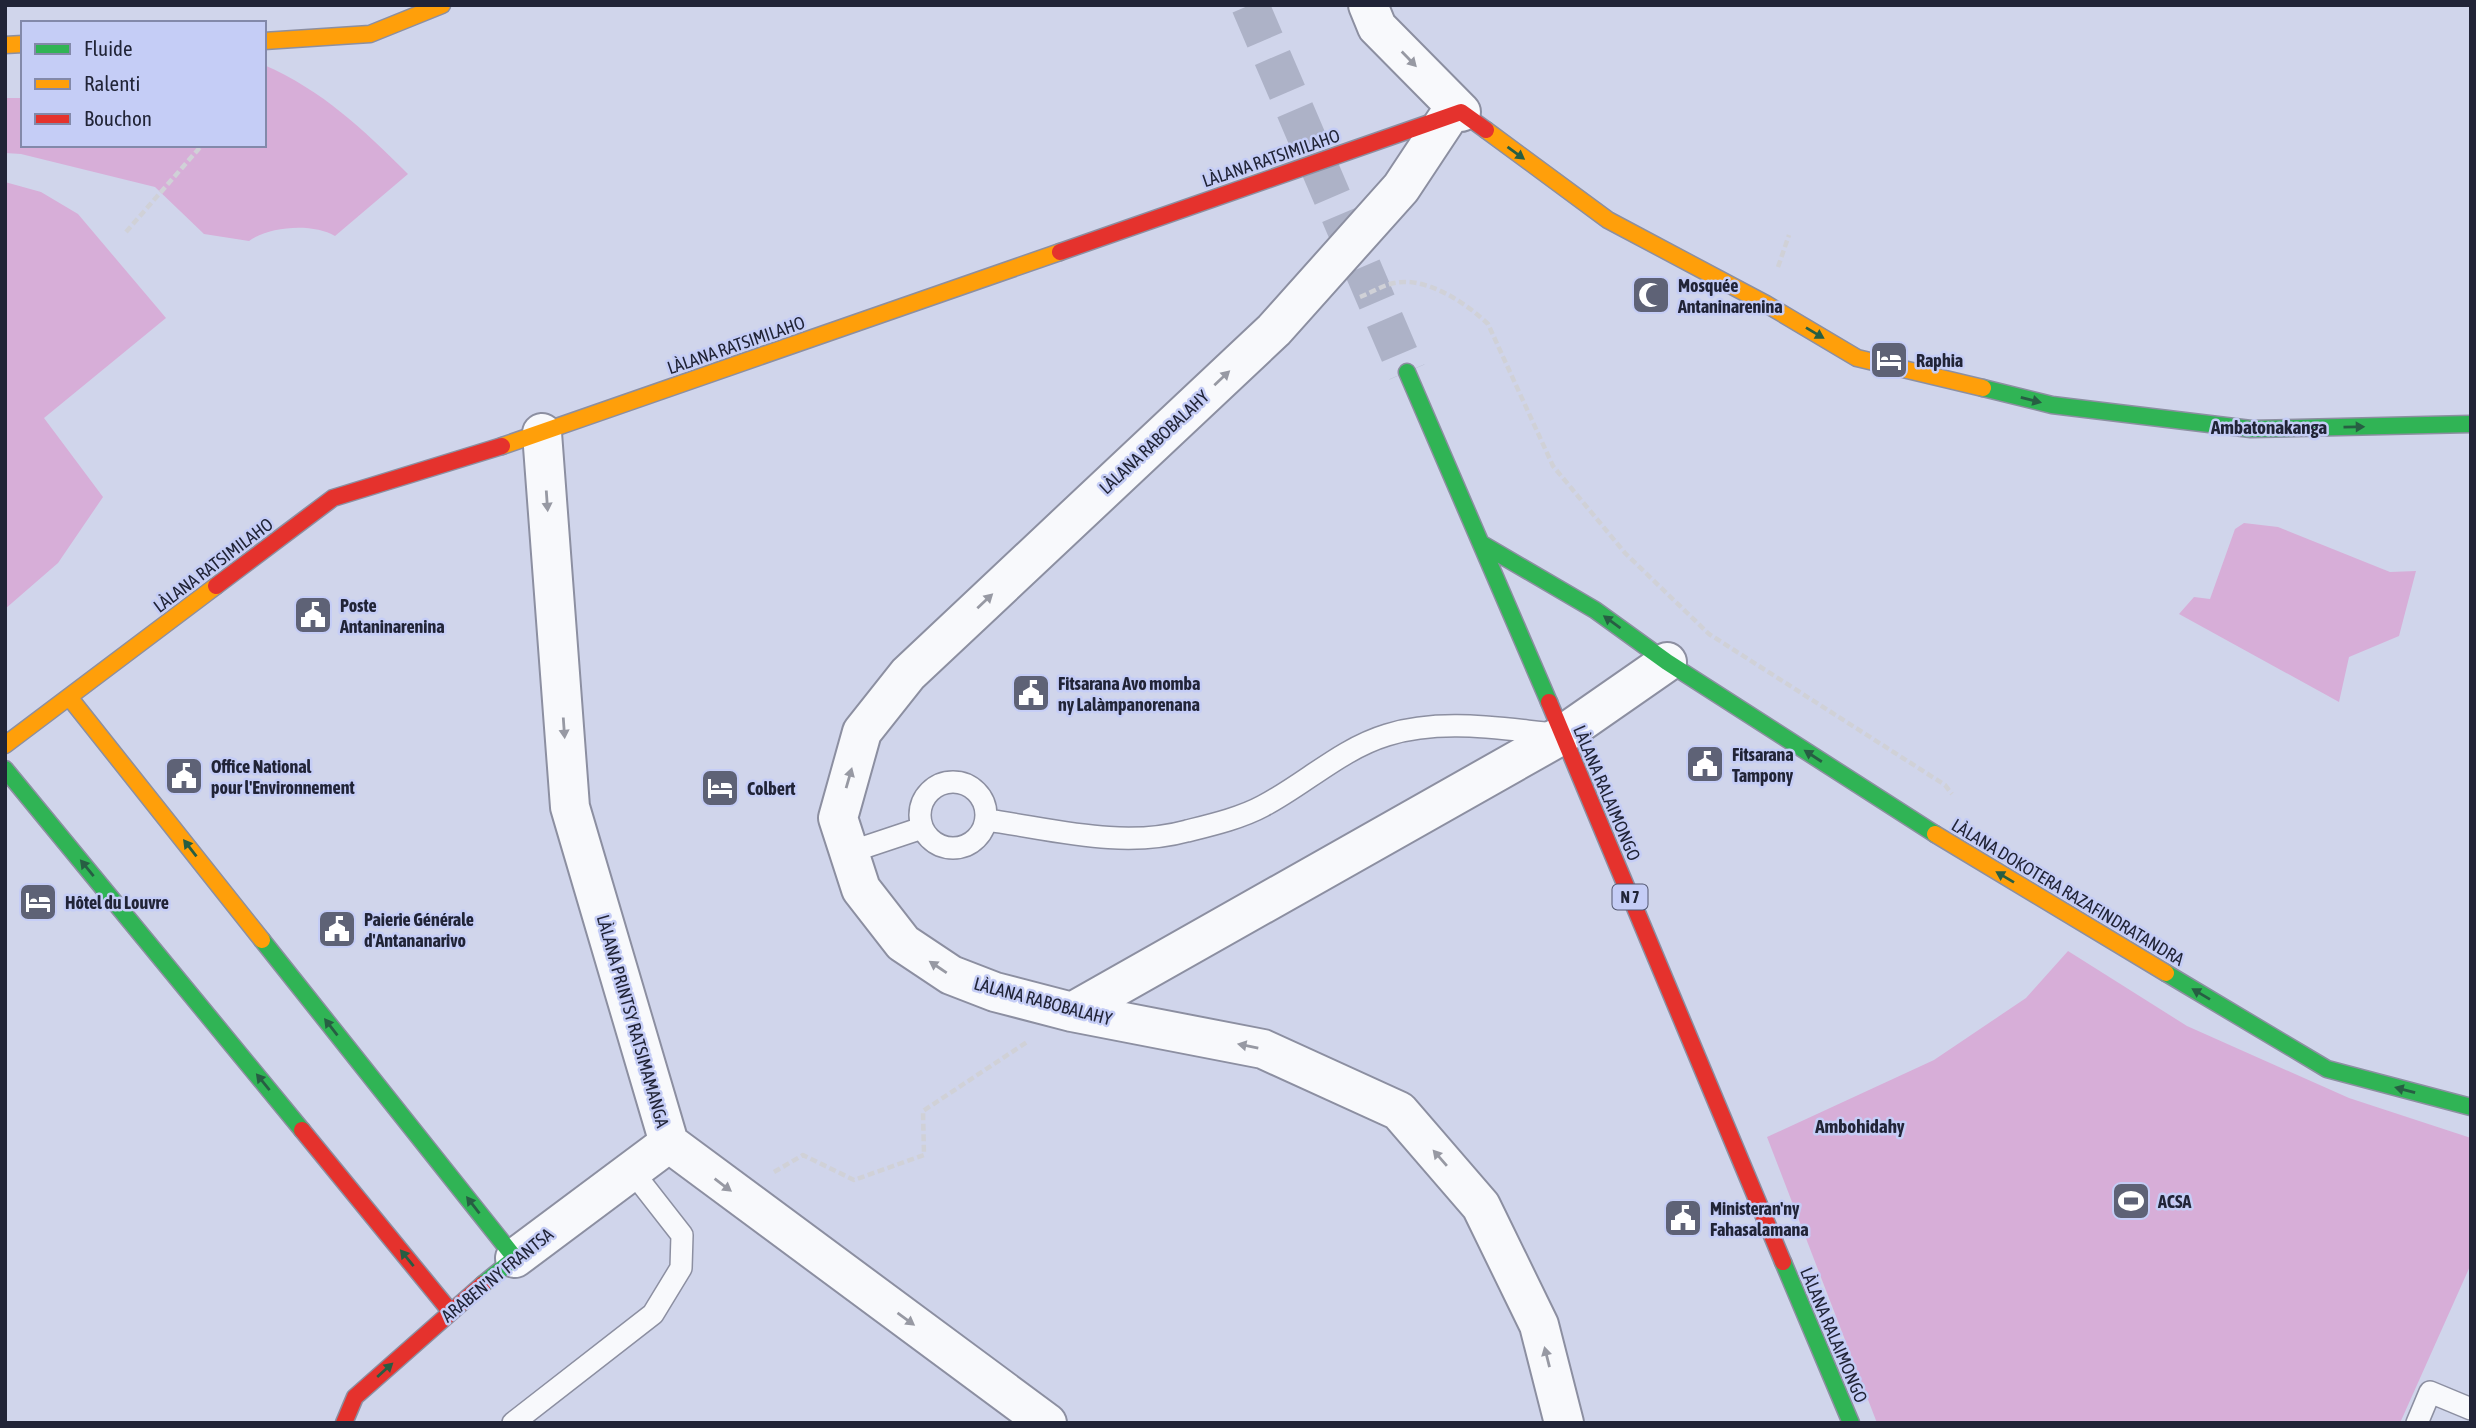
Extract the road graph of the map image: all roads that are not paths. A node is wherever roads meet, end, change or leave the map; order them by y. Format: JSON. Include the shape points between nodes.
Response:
{"nodes":[{"id":1,"x":1368,"y":5,"type":"edge"},
{"id":2,"x":439,"y":8,"type":"edge"},
{"id":3,"x":266,"y":41,"type":"edge"},
{"id":4,"x":1454,"y":115,"type":"junction"},
{"id":5,"x":1407,"y":372,"type":"tunnel mouth"},
{"id":6,"x":2471,"y":424,"type":"edge"},
{"id":7,"x":542,"y":433,"type":"junction"},
{"id":8,"x":1482,"y":544,"type":"junction"},
{"id":9,"x":1667,"y":662,"type":"junction"},
{"id":10,"x":69,"y":697,"type":"junction"},
{"id":11,"x":1562,"y":735,"type":"junction"},
{"id":12,"x":5,"y":745,"type":"edge"},
{"id":13,"x":5,"y":769,"type":"edge"},
{"id":14,"x":987,"y":820,"type":"junction"},
{"id":15,"x":922,"y":828,"type":"junction"},
{"id":16,"x":849,"y":852,"type":"junction"},
{"id":17,"x":1072,"y":1012,"type":"junction"},
{"id":18,"x":2471,"y":1107,"type":"edge"},
{"id":19,"x":669,"y":1143,"type":"junction"},
{"id":20,"x":632,"y":1171,"type":"junction"},
{"id":21,"x":515,"y":1258,"type":"junction"},
{"id":22,"x":450,"y":1311,"type":"junction"},
{"id":23,"x":2471,"y":1409,"type":"edge"},
{"id":24,"x":344,"y":1423,"type":"edge"},
{"id":25,"x":513,"y":1423,"type":"edge"},
{"id":26,"x":1047,"y":1423,"type":"edge"},
{"id":27,"x":1563,"y":1423,"type":"edge"},
{"id":28,"x":1851,"y":1423,"type":"edge"},
{"id":29,"x":2417,"y":1423,"type":"edge"}],
"edges":[{"from":1,"to":4,"type":"street","one_way":true,"via":[[1377,27]]},
{"from":2,"to":3,"type":"street","via":[[370,34]]},
{"from":4,"to":6,"type":"street","one_way":true,"via":[[1608,220],[1857,358],[2052,405],[2251,429]]},
{"from":4,"to":7,"type":"street","name":"LÀLANA RATSIMILAHO"},
{"from":16,"to":4,"type":"street","name":"LÀLANA RABOBALAHY","one_way":true,"via":[[838,818],[862,732],[908,674],[1274,330],[1401,188]]},
{"from":5,"to":8,"type":"street","name":"LÀLANA RALAIMONGO","number":"N 7"},
{"from":7,"to":10,"type":"street","name":"LÀLANA RATSIMILAHO","via":[[333,498]]},
{"from":7,"to":19,"type":"street","name":"LÀLANA PRINTSY RATSIMAMANGA","one_way":true,"via":[[570,807]]},
{"from":9,"to":8,"type":"street","name":"LÀLANA DOKOTERA RAZAFINDRATANDRA","one_way":true,"via":[[1595,610]]},
{"from":8,"to":11,"type":"street","name":"LÀLANA RALAIMONGO","number":"N 7"},
{"from":9,"to":11,"type":"street"},
{"from":18,"to":9,"type":"street","name":"LÀLANA DOKOTERA RAZAFINDRATANDRA","one_way":true,"via":[[2327,1069],[1971,857]]},
{"from":10,"to":12,"type":"street","name":"LÀLANA RATSIMILAHO"},
{"from":21,"to":10,"type":"street","one_way":true},
{"from":11,"to":14,"type":"lane","via":[[1452,725],[1412,729],[1350,751],[1261,807],[1185,832],[1119,840]]},
{"from":11,"to":17,"type":"street"},
{"from":11,"to":28,"type":"street","name":"LÀLANA RALAIMONGO","number":"N 7"},
{"from":22,"to":13,"type":"street","one_way":true},
{"from":14,"to":15,"type":"lane","via":[[977,839],[957,848],[937,844]]},
{"from":14,"to":15,"type":"lane","via":[[984,800],[969,785],[949,781],[930,790],[921,808]]},
{"from":15,"to":16,"type":"lane"},
{"from":17,"to":16,"type":"street","name":"LÀLANA RABOBALAHY","one_way":true,"via":[[951,975],[903,943],[861,890]]},
{"from":27,"to":17,"type":"street","name":"LÀLANA RABOBALAHY","one_way":true,"via":[[1539,1325],[1481,1206],[1399,1111],[1263,1049]]},
{"from":19,"to":20,"type":"street","name":"ARABEN'NY FRANTSA"},
{"from":19,"to":26,"type":"street","name":"LÀLANA PRINTSY RATSIMAMANGA","one_way":true},
{"from":20,"to":21,"type":"street","name":"ARABEN'NY FRANTSA"},
{"from":20,"to":25,"type":"lane","via":[[682,1235],[681,1268],[653,1314]]},
{"from":21,"to":22,"type":"street","name":"ARABEN'NY FRANTSA"},
{"from":24,"to":22,"type":"street","name":"ARABEN'NY FRANTSA","one_way":true,"via":[[355,1397]]},
{"from":23,"to":29,"type":"lane","via":[[2430,1392]]}]}
